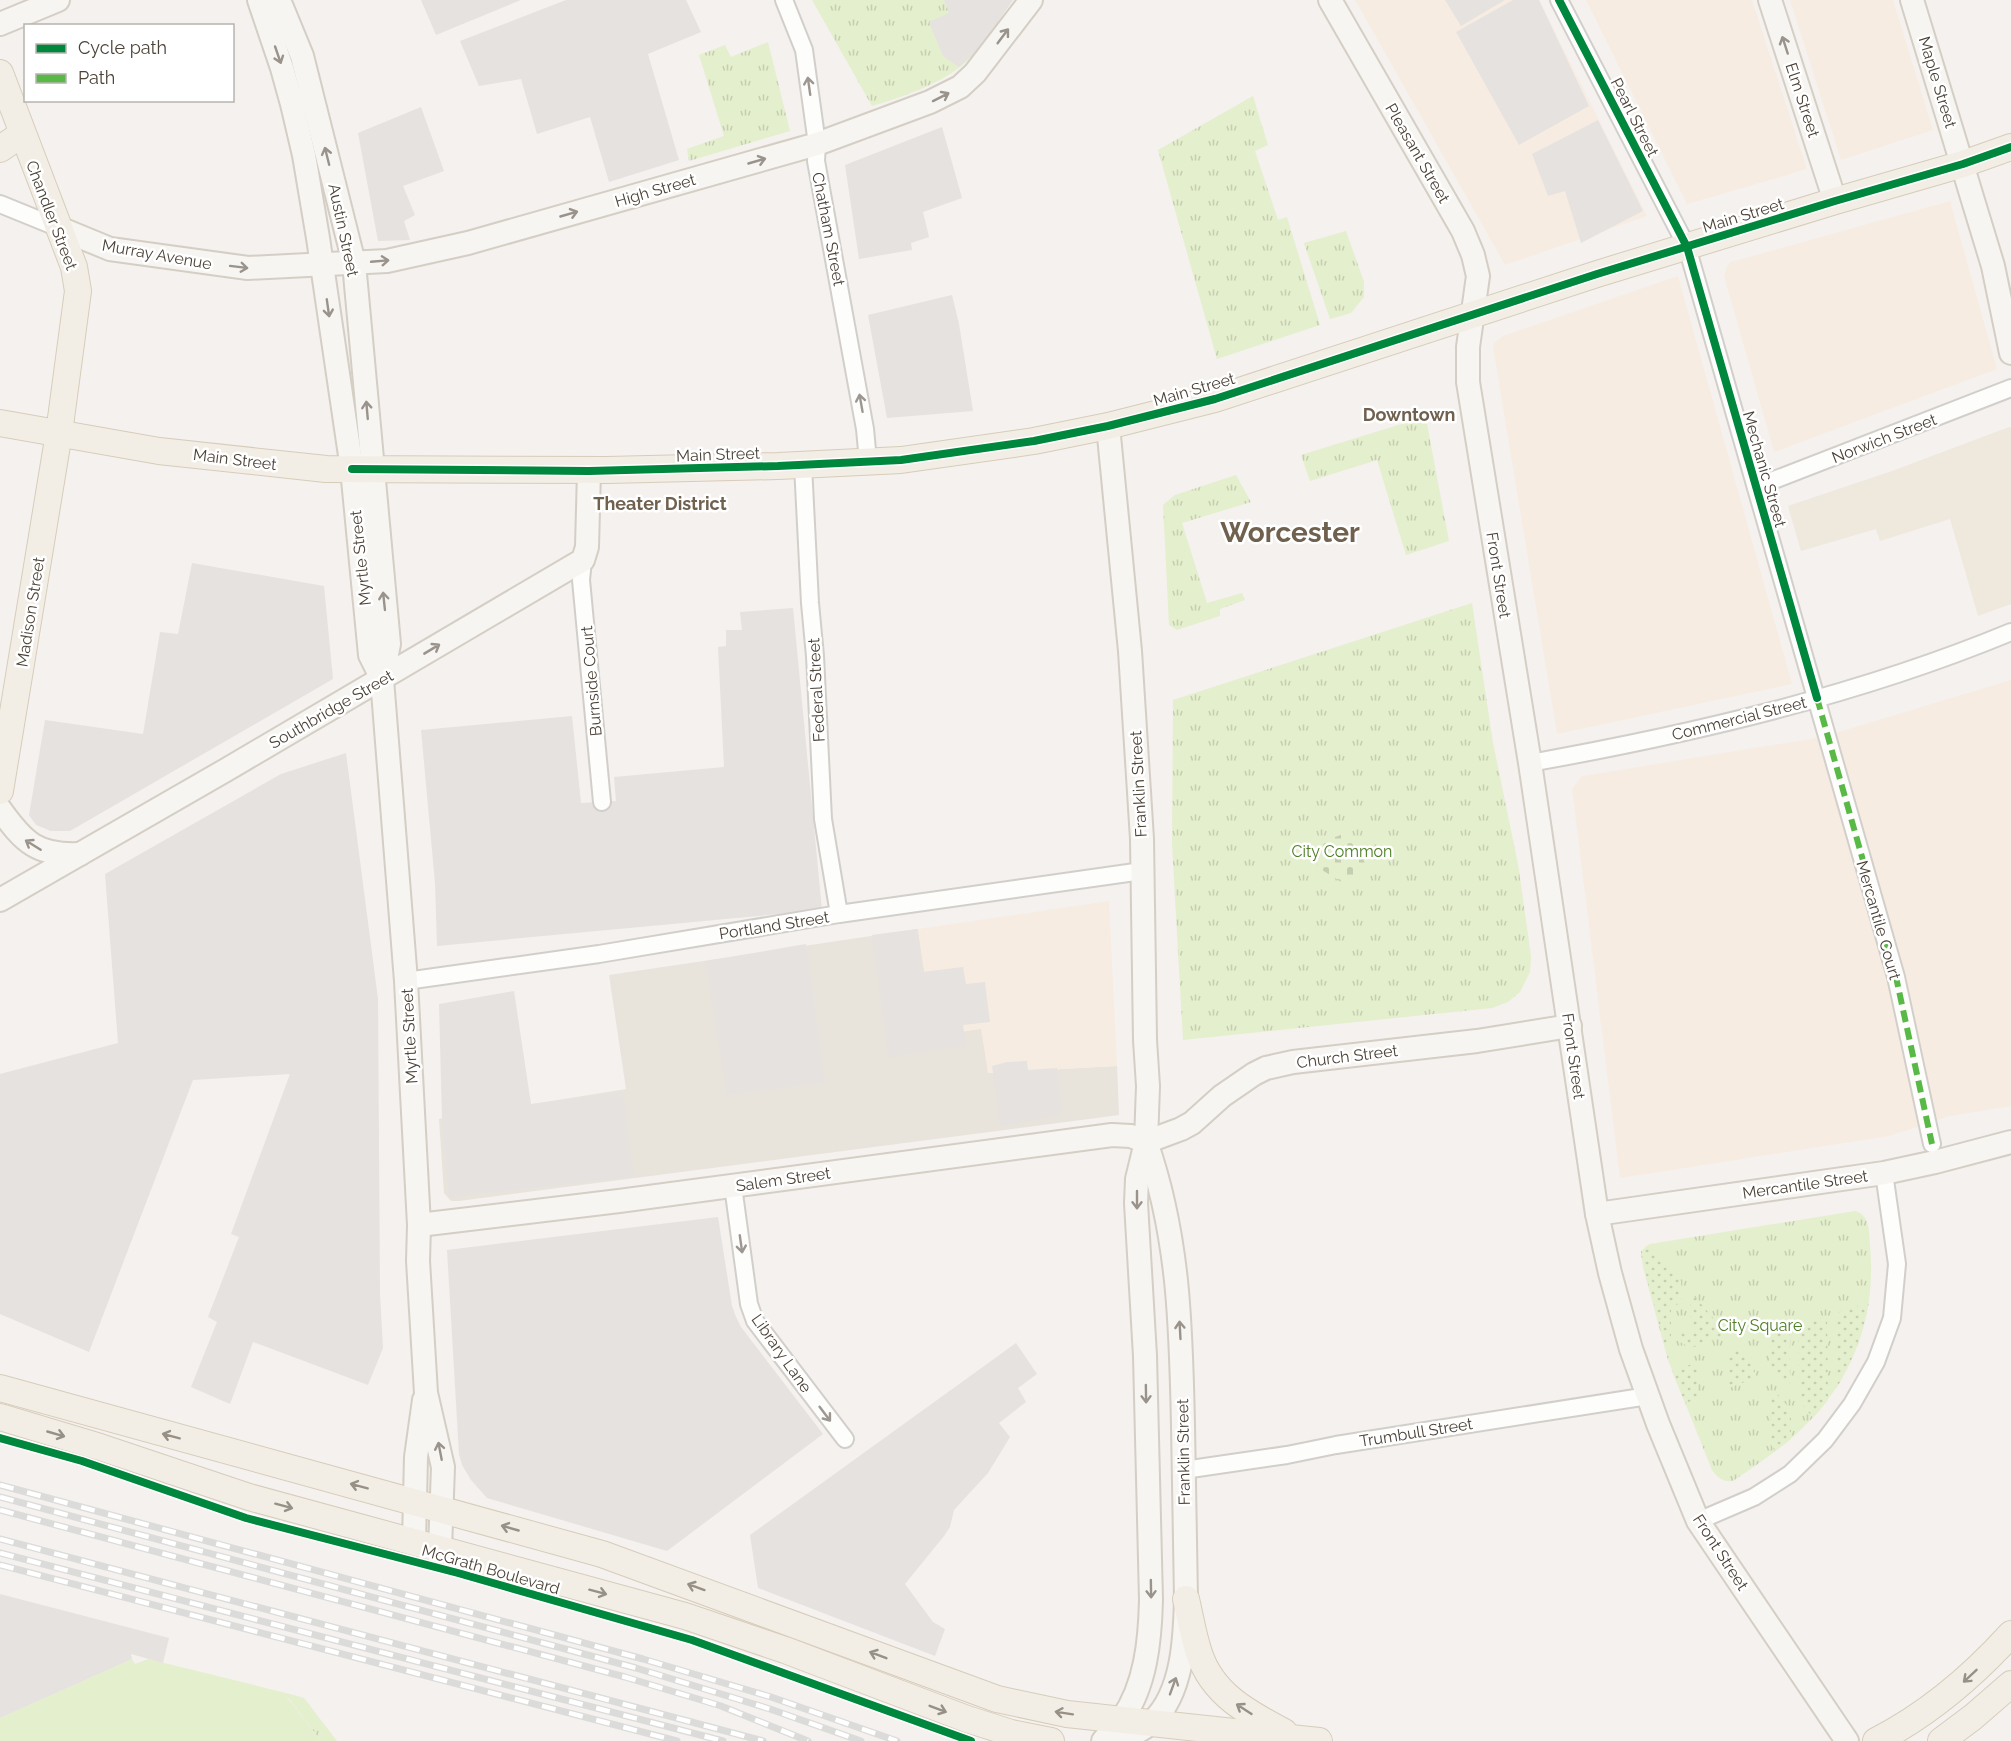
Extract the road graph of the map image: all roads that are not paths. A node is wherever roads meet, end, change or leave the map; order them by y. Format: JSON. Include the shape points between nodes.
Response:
{"nodes":[{"id":1,"x":58,"y":0,"type":"edge"},
{"id":2,"x":259,"y":0,"type":"edge"},
{"id":3,"x":279,"y":0,"type":"edge"},
{"id":4,"x":784,"y":0,"type":"edge"},
{"id":5,"x":1031,"y":0,"type":"edge"},
{"id":6,"x":1330,"y":0,"type":"edge"},
{"id":7,"x":1559,"y":0,"type":"edge"},
{"id":8,"x":1770,"y":0,"type":"edge"},
{"id":9,"x":1912,"y":0,"type":"edge"},
{"id":10,"x":0,"y":24,"type":"edge"},
{"id":11,"x":0,"y":73,"type":"edge"},
{"id":12,"x":22,"y":134,"type":"junction"},
{"id":13,"x":817,"y":144,"type":"junction"},
{"id":14,"x":2011,"y":147,"type":"edge"},
{"id":15,"x":0,"y":149,"type":"edge"},
{"id":16,"x":1963,"y":164,"type":"junction"},
{"id":17,"x":1835,"y":201,"type":"junction"},
{"id":18,"x":0,"y":204,"type":"edge"},
{"id":19,"x":60,"y":228,"type":"junction"},
{"id":20,"x":1687,"y":247,"type":"junction"},
{"id":21,"x":354,"y":263,"type":"junction"},
{"id":22,"x":322,"y":265,"type":"junction"},
{"id":23,"x":1993,"y":266,"type":"junction"},
{"id":24,"x":2011,"y":303,"type":"edge"},
{"id":25,"x":1472,"y":315,"type":"junction"},
{"id":26,"x":2011,"y":353,"type":"edge"},
{"id":27,"x":2011,"y":388,"type":"edge"},
{"id":28,"x":0,"y":423,"type":"edge"},
{"id":29,"x":1108,"y":426,"type":"junction"},
{"id":30,"x":59,"y":433,"type":"junction"},
{"id":31,"x":868,"y":461,"type":"junction"},
{"id":32,"x":803,"y":465,"type":"junction"},
{"id":33,"x":362,"y":469,"type":"junction"},
{"id":34,"x":589,"y":471,"type":"junction"},
{"id":35,"x":1756,"y":487,"type":"junction"},
{"id":36,"x":583,"y":560,"type":"junction"},
{"id":37,"x":2011,"y":632,"type":"edge"},
{"id":38,"x":382,"y":679,"type":"junction"},
{"id":39,"x":1817,"y":698,"type":"junction"},
{"id":40,"x":3,"y":749,"type":"edge"},
{"id":41,"x":1530,"y":763,"type":"junction"},
{"id":42,"x":0,"y":791,"type":"edge"},
{"id":43,"x":602,"y":802,"type":"dead end"},
{"id":44,"x":0,"y":809,"type":"edge"},
{"id":45,"x":80,"y":854,"type":"junction"},
{"id":46,"x":1142,"y":872,"type":"junction"},
{"id":47,"x":0,"y":900,"type":"edge"},
{"id":48,"x":839,"y":914,"type":"junction"},
{"id":49,"x":406,"y":981,"type":"junction"},
{"id":50,"x":1570,"y":1026,"type":"junction"},
{"id":51,"x":1146,"y":1142,"type":"junction"},
{"id":52,"x":2011,"y":1142,"type":"edge"},
{"id":53,"x":1932,"y":1144,"type":"dead end"},
{"id":54,"x":1884,"y":1173,"type":"junction"},
{"id":55,"x":733,"y":1186,"type":"junction"},
{"id":56,"x":1597,"y":1214,"type":"junction"},
{"id":57,"x":418,"y":1225,"type":"junction"},
{"id":58,"x":0,"y":1388,"type":"edge"},
{"id":59,"x":426,"y":1393,"type":"junction"},
{"id":60,"x":1648,"y":1396,"type":"junction"},
{"id":61,"x":0,"y":1418,"type":"edge"},
{"id":62,"x":845,"y":1439,"type":"dead end"},
{"id":63,"x":1184,"y":1470,"type":"junction"},
{"id":64,"x":415,"y":1502,"type":"junction"},
{"id":65,"x":442,"y":1509,"type":"junction"},
{"id":66,"x":1698,"y":1521,"type":"junction"},
{"id":67,"x":414,"y":1542,"type":"junction"},
{"id":68,"x":440,"y":1549,"type":"junction"},
{"id":69,"x":1186,"y":1599,"type":"junction"},
{"id":70,"x":2011,"y":1634,"type":"edge"},
{"id":71,"x":2011,"y":1684,"type":"edge"},
{"id":72,"x":1152,"y":1722,"type":"junction"},
{"id":73,"x":1121,"y":1730,"type":"edge"},
{"id":74,"x":1307,"y":1739,"type":"edge"},
{"id":75,"x":1051,"y":1741,"type":"edge"},
{"id":76,"x":1103,"y":1741,"type":"edge"},
{"id":77,"x":1847,"y":1741,"type":"edge"},
{"id":78,"x":1876,"y":1741,"type":"edge"},
{"id":79,"x":1941,"y":1741,"type":"edge"}],
"edges":[{"from":1,"to":10,"type":"main road"},
{"from":2,"to":22,"type":"main road","name":"Austin Street","one_way":true,"via":[[292,104]]},
{"from":21,"to":3,"type":"main road","name":"Austin Street","one_way":true,"via":[[302,56]]},
{"from":13,"to":4,"type":"street","name":"Chatham Street","one_way":true,"via":[[804,50]]},
{"from":13,"to":5,"type":"main road","name":"High Street","one_way":true,"via":[[960,87]]},
{"from":6,"to":25,"type":"main road","name":"Pleasant Street","via":[[1463,231],[1478,276]]},
{"from":7,"to":20,"type":"street","name":"Pearl Street"},
{"from":17,"to":8,"type":"main road","name":"Elm Street","one_way":true},
{"from":9,"to":16,"type":"main road","name":"Maple Street"},
{"from":11,"to":12,"type":"main road","name":"Chandler Street"},
{"from":12,"to":15,"type":"main road"},
{"from":12,"to":19,"type":"main road","name":"Chandler Street"},
{"from":21,"to":13,"type":"main road","name":"High Street","one_way":true,"via":[[387,261],[468,243]]},
{"from":31,"to":13,"type":"street","name":"Chatham Street","one_way":true,"via":[[816,161]]},
{"from":14,"to":16,"type":"main road","name":"Main Street"},
{"from":16,"to":17,"type":"main road","name":"Main Street"},
{"from":16,"to":23,"type":"main road","name":"Maple Street"},
{"from":17,"to":20,"type":"main road","name":"Main Street"},
{"from":18,"to":19,"type":"street","name":"Murray Avenue"},
{"from":19,"to":22,"type":"main road","name":"Murray Avenue","one_way":true,"via":[[110,249],[171,258],[248,268]]},
{"from":19,"to":30,"type":"main road","name":"Chandler Street","via":[[78,291]]},
{"from":20,"to":25,"type":"main road","name":"Main Street"},
{"from":20,"to":35,"type":"street","name":"Mechanic Street"},
{"from":21,"to":22,"type":"main road","name":"High Street"},
{"from":33,"to":21,"type":"main road","name":"Austin Street","one_way":true},
{"from":22,"to":33,"type":"main road","name":"Austin Street","one_way":true},
{"from":23,"to":24,"type":"main road"},
{"from":23,"to":26,"type":"main road"},
{"from":25,"to":29,"type":"main road","name":"Main Street","via":[[1215,399]]},
{"from":25,"to":41,"type":"main road","name":"Front Street","via":[[1468,382]]},
{"from":27,"to":35,"type":"street","name":"Norwich Street"},
{"from":28,"to":30,"type":"main road","name":"Main Street"},
{"from":29,"to":31,"type":"main road","name":"Main Street","via":[[1034,441]]},
{"from":29,"to":46,"type":"main road","name":"Franklin Street","via":[[1133,698]]},
{"from":30,"to":33,"type":"main road","name":"Main Street","via":[[159,451],[312,468]]},
{"from":30,"to":40,"type":"main road","name":"Madison Street"},
{"from":31,"to":32,"type":"main road","name":"Main Street"},
{"from":32,"to":34,"type":"main road","name":"Main Street"},
{"from":32,"to":48,"type":"street","name":"Federal Street","via":[[823,819]]},
{"from":33,"to":34,"type":"main road","name":"Main Street"},
{"from":33,"to":38,"type":"main road","name":"Myrtle Street","via":[[370,656]]},
{"from":34,"to":36,"type":"main road","via":[[587,547]]},
{"from":35,"to":39,"type":"street","name":"Mechanic Street"},
{"from":38,"to":36,"type":"main road","name":"Southbridge Street","one_way":true},
{"from":36,"to":43,"type":"street","name":"Burnside Court","via":[[581,580]]},
{"from":37,"to":39,"type":"street","name":"Commercial Street","via":[[1910,671]]},
{"from":38,"to":45,"type":"main road","name":"Southbridge Street"},
{"from":38,"to":49,"type":"main road","name":"Myrtle Street"},
{"from":39,"to":41,"type":"street","name":"Commercial Street","via":[[1634,744]]},
{"from":39,"to":53,"type":"street","name":"Mercantile Court","via":[[1896,977]]},
{"from":40,"to":42,"type":"main road","name":"Madison Street"},
{"from":41,"to":50,"type":"main road","name":"Front Street"},
{"from":45,"to":44,"type":"main road","one_way":true,"via":[[62,855],[34,847]]},
{"from":45,"to":47,"type":"main road","name":"Southbridge Street"},
{"from":46,"to":48,"type":"street","name":"Portland Street"},
{"from":46,"to":51,"type":"main road","name":"Franklin Street"},
{"from":48,"to":49,"type":"street","name":"Portland Street","via":[[607,953]]},
{"from":49,"to":57,"type":"main road","name":"Myrtle Street"},
{"from":50,"to":51,"type":"main road","name":"Church Street","via":[[1266,1068],[1241,1082],[1192,1123]]},
{"from":50,"to":56,"type":"main road","name":"Front Street"},
{"from":51,"to":55,"type":"main road","name":"Salem Street","via":[[1112,1135]]},
{"from":63,"to":51,"type":"main road","name":"Franklin Street","one_way":true,"via":[[1178,1294],[1166,1206]]},
{"from":51,"to":73,"type":"main road","name":"Franklin Street","one_way":true,"via":[[1136,1203],[1145,1356],[1150,1634]]},
{"from":52,"to":54,"type":"main road","name":"Mercantile Street"},
{"from":54,"to":56,"type":"main road","name":"Mercantile Street"},
{"from":54,"to":66,"type":"street","via":[[1897,1264],[1892,1318],[1876,1362],[1825,1440],[1790,1474],[1754,1497]]},
{"from":55,"to":57,"type":"main road","name":"Salem Street"},
{"from":55,"to":62,"type":"street","name":"Library Lane","one_way":true,"via":[[749,1304],[755,1321]]},
{"from":56,"to":60,"type":"main road","name":"Front Street","via":[[1631,1348]]},
{"from":57,"to":59,"type":"main road","name":"Myrtle Street"},
{"from":64,"to":58,"type":"main road","one_way":true},
{"from":59,"to":64,"type":"main road","name":"Myrtle Street","via":[[417,1446]]},
{"from":65,"to":59,"type":"main road","name":"Myrtle Street","one_way":true,"via":[[443,1467]]},
{"from":60,"to":63,"type":"street","name":"Trumbull Street"},
{"from":60,"to":66,"type":"main road","name":"Front Street"},
{"from":61,"to":67,"type":"main road","name":"McGrath Boulevard","one_way":true,"via":[[249,1497]]},
{"from":63,"to":69,"type":"main road","name":"Franklin Street"},
{"from":64,"to":65,"type":"main road"},
{"from":64,"to":67,"type":"main road","name":"Myrtle Street"},
{"from":65,"to":68,"type":"main road","name":"Myrtle Street"},
{"from":73,"to":65,"type":"main road","one_way":true,"via":[[997,1699],[648,1569]]},
{"from":66,"to":77,"type":"main road","name":"Front Street"},
{"from":67,"to":68,"type":"main road","name":"McGrath Boulevard"},
{"from":68,"to":75,"type":"main road","name":"McGrath Boulevard","one_way":true,"via":[[686,1616],[967,1719]]},
{"from":72,"to":69,"type":"main road","name":"Franklin Street","one_way":true,"via":[[1169,1698],[1181,1661]]},
{"from":74,"to":69,"type":"main road","one_way":true,"via":[[1255,1717],[1216,1686],[1198,1652]]},
{"from":70,"to":78,"type":"main road","one_way":true,"via":[[1960,1685],[1928,1710]]},
{"from":71,"to":79,"type":"main road"},
{"from":72,"to":73,"type":"main road"},
{"from":72,"to":74,"type":"main road"},
{"from":73,"to":76,"type":"main road","name":"Franklin Street"}]}
